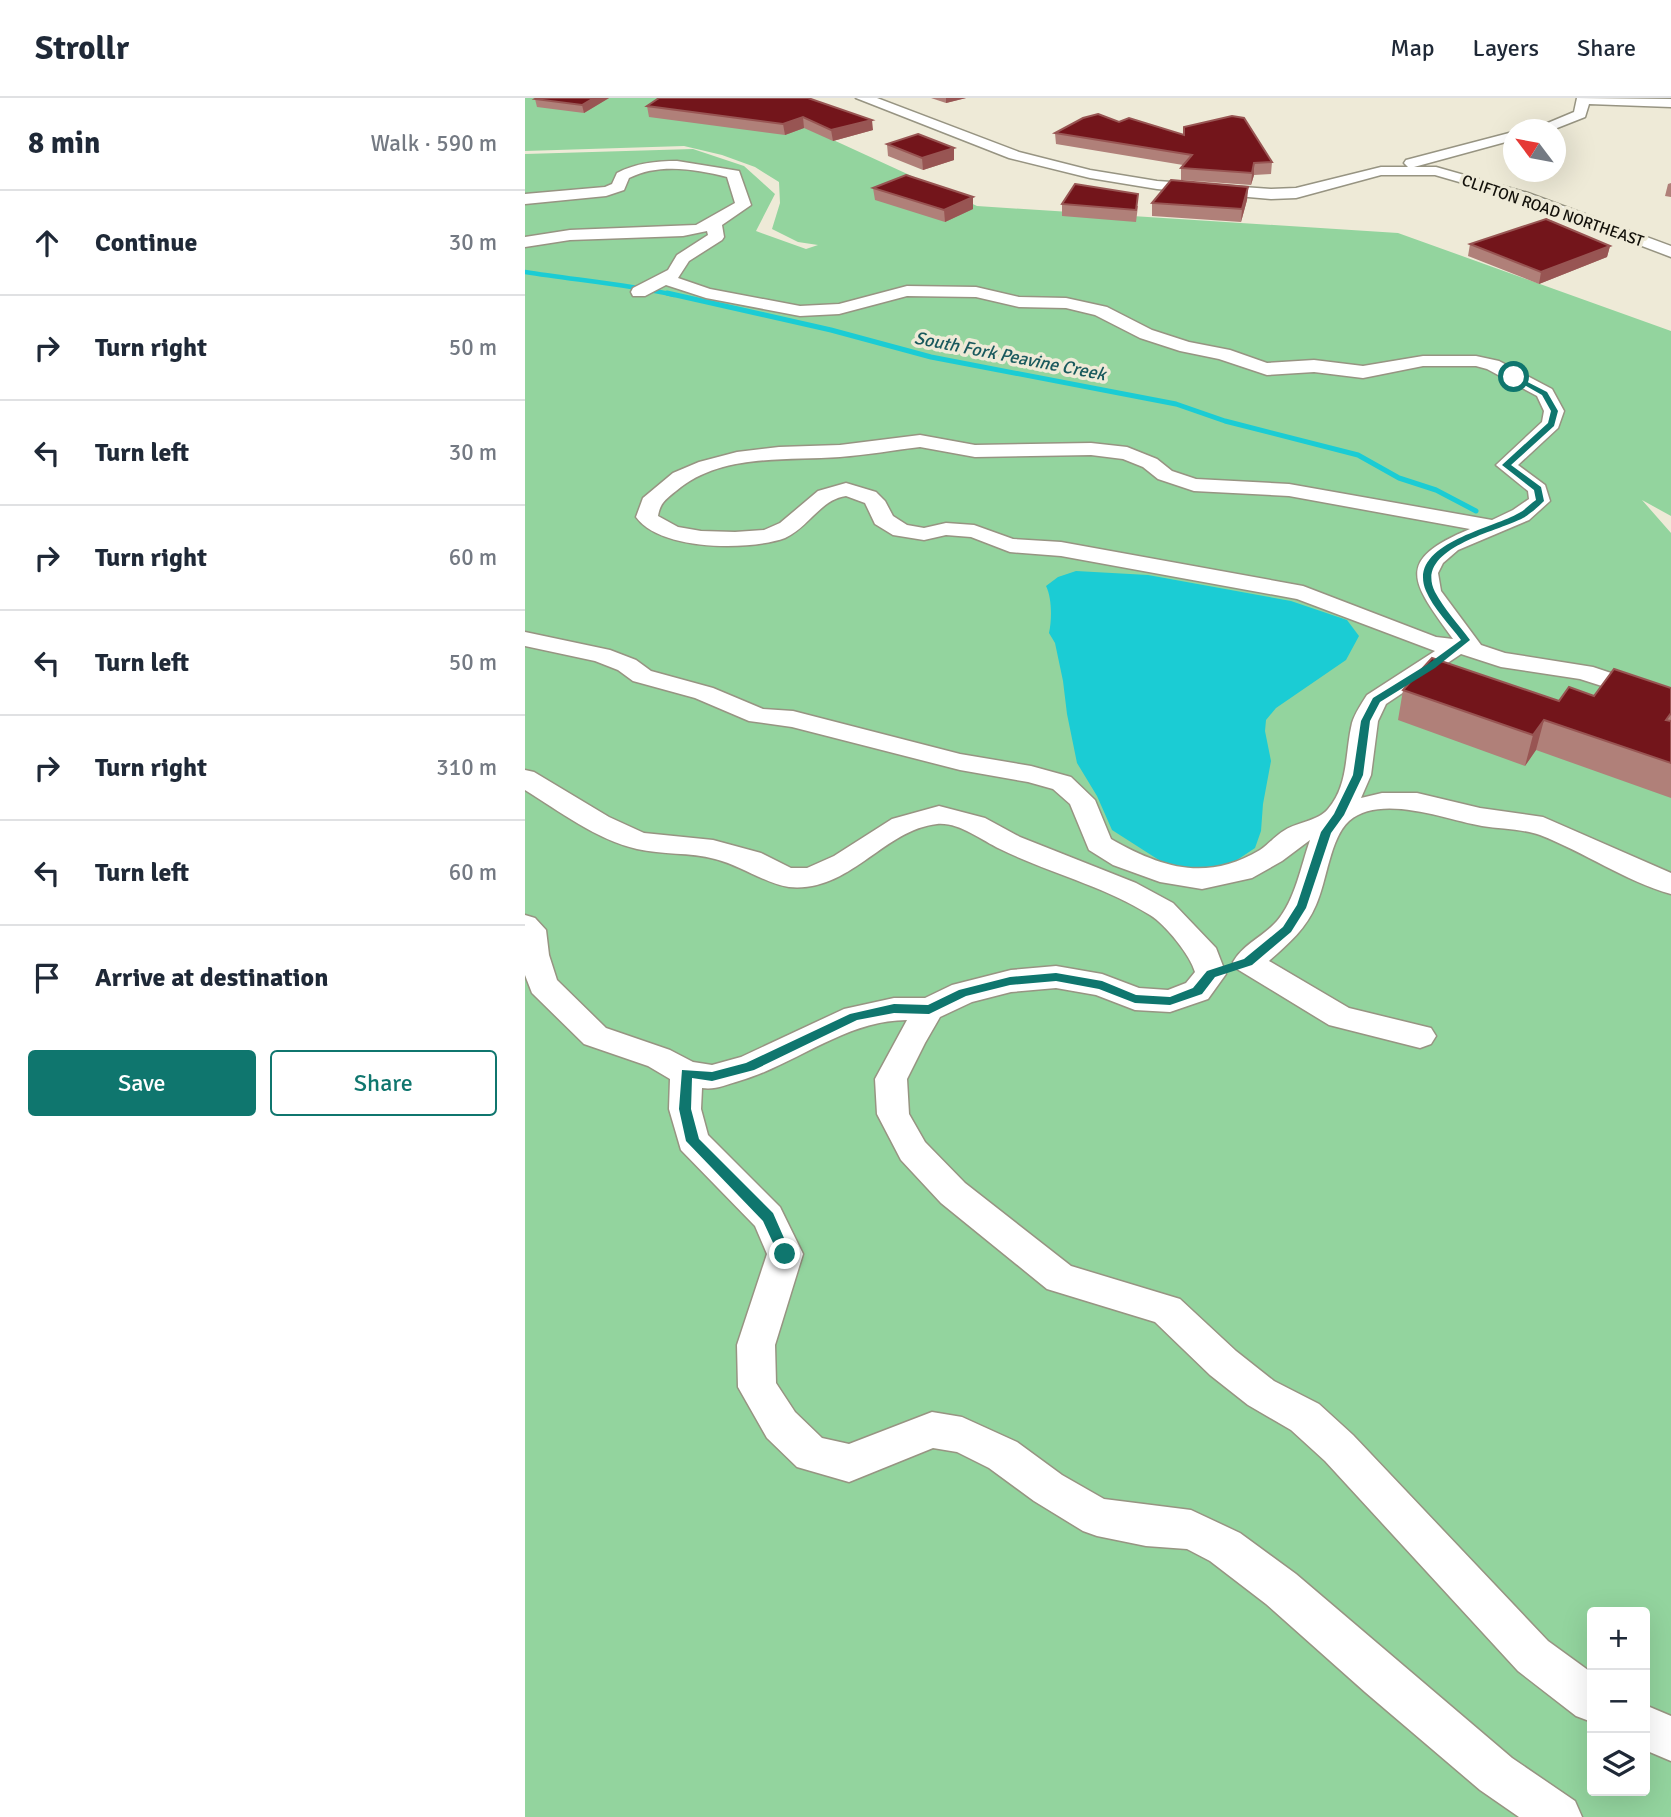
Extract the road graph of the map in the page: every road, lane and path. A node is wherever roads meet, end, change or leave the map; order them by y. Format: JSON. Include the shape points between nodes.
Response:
{"nodes":[{"id":1,"x":863,"y":98,"type":"edge"},
{"id":2,"x":1585,"y":99,"type":"edge"},
{"id":3,"x":1671,"y":103,"type":"edge"},
{"id":4,"x":1566,"y":119,"type":"edge"},
{"id":5,"x":1503,"y":139,"type":"edge"},
{"id":6,"x":1465,"y":149,"type":"junction"},
{"id":7,"x":1381,"y":171,"type":"junction"},
{"id":8,"x":1465,"y":179,"type":"junction"},
{"id":9,"x":525,"y":200,"type":"edge"},
{"id":10,"x":714,"y":223,"type":"junction"},
{"id":11,"x":525,"y":242,"type":"edge"},
{"id":12,"x":1670,"y":251,"type":"edge"},
{"id":13,"x":1496,"y":527,"type":"junction"},
{"id":14,"x":525,"y":639,"type":"edge"},
{"id":15,"x":1460,"y":644,"type":"junction"},
{"id":16,"x":1671,"y":701,"type":"edge"},
{"id":17,"x":525,"y":778,"type":"edge"},
{"id":18,"x":1339,"y":815,"type":"junction"},
{"id":19,"x":1671,"y":884,"type":"edge"},
{"id":20,"x":525,"y":925,"type":"edge"},
{"id":21,"x":1248,"y":962,"type":"junction"},
{"id":22,"x":1211,"y":974,"type":"junction"},
{"id":23,"x":929,"y":1009,"type":"junction"},
{"id":24,"x":1420,"y":1036,"type":"dead end"},
{"id":25,"x":687,"y":1073,"type":"junction"},
{"id":26,"x":1587,"y":1696,"type":"edge"},
{"id":27,"x":1650,"y":1729,"type":"edge"},
{"id":28,"x":1671,"y":1739,"type":"edge"},
{"id":29,"x":1559,"y":1817,"type":"edge"}],
"edges":[{"from":1,"to":7,"type":"street","name":"CLIFTON ROAD NORTHEAST","via":[[1014,155],[1157,185],[1286,194]]},
{"from":2,"to":3,"type":"street"},
{"from":2,"to":4,"type":"street","via":[[1580,114]]},
{"from":5,"to":6,"type":"street"},
{"from":6,"to":7,"type":"street"},
{"from":6,"to":8,"type":"street","via":[[1445,160],[1451,172]]},
{"from":7,"to":8,"type":"street","name":"CLIFTON ROAD NORTHEAST","via":[[1426,170]]},
{"from":8,"to":12,"type":"street","name":"CLIFTON ROAD NORTHEAST"},
{"from":9,"to":10,"type":"street","via":[[606,191],[619,187],[622,176],[646,168],[681,166],[734,174],[743,205]]},
{"from":10,"to":11,"type":"street","via":[[683,231],[570,235]]},
{"from":10,"to":13,"type":"street","via":[[716,237],[653,285],[800,311],[839,309],[907,291],[976,292],[1019,302],[1066,303],[1101,311],[1146,334],[1267,369],[1314,366],[1363,372],[1423,361],[1493,365],[1545,393],[1554,411],[1551,424],[1506,465],[1538,489],[1540,501]]},
{"from":13,"to":15,"type":"street","via":[[1450,545],[1427,573],[1430,591]]},
{"from":13,"to":15,"type":"street","via":[[1289,490],[1194,485],[1127,453],[1091,449],[975,451],[920,441],[779,453],[706,466],[680,477],[650,502],[647,517],[658,527],[742,540],[778,533],[799,521],[828,493],[849,488],[866,494],[880,506],[883,519],[901,530],[924,534],[946,529],[974,531],[1010,545],[1061,549],[1303,593],[1430,643]]},
{"from":14,"to":18,"type":"street","via":[[602,655],[642,676],[704,693],[758,716],[793,719],[1062,783],[1082,800],[1099,844],[1160,873],[1202,880],[1242,871],[1296,835]]},
{"from":15,"to":16,"type":"street","via":[[1501,660],[1584,672]]},
{"from":15,"to":18,"type":"street","via":[[1376,700],[1365,721],[1358,775]]},
{"from":17,"to":22,"type":"street","via":[[599,823],[639,841],[713,849],[787,877],[810,878],[844,863],[902,825],[939,815],[975,824],[1163,910],[1205,955]]},
{"from":18,"to":19,"type":"street","via":[[1349,808],[1382,801],[1417,801],[1543,826]]},
{"from":18,"to":21,"type":"street","via":[[1322,842],[1302,905],[1287,929]]},
{"from":20,"to":25,"type":"street","via":[[531,930],[543,985],[595,1036]]},
{"from":21,"to":22,"type":"street"},
{"from":21,"to":24,"type":"street","via":[[1340,1017]]},
{"from":22,"to":23,"type":"street","via":[[1198,991],[1170,1001],[1135,999],[1102,985],[1056,977],[1010,981],[963,993]]},
{"from":23,"to":25,"type":"street","via":[[894,1009],[855,1017],[750,1066],[712,1077]]},
{"from":23,"to":26,"type":"street","via":[[891,1079],[893,1114],[913,1151],[953,1194],[1060,1278],[1167,1310],[1261,1393],[1305,1417],[1533,1656]]},
{"from":25,"to":29,"type":"street","via":[[685,1109],[693,1141],[768,1217],[785,1254],[756,1345],[757,1387],[781,1425],[811,1454],[849,1463],[932,1430],[962,1435],[1003,1455],[1097,1517],[1191,1530],[1225,1547],[1281,1589],[1496,1774]]},
{"from":27,"to":28,"type":"street"}]}
